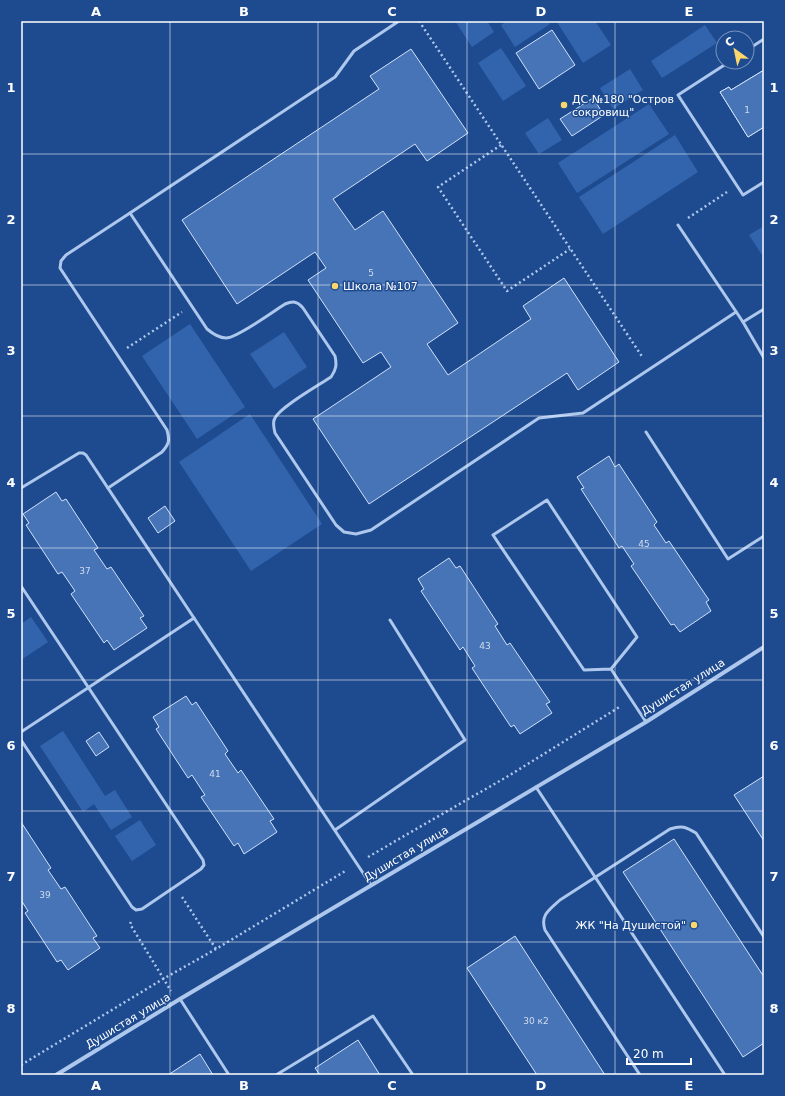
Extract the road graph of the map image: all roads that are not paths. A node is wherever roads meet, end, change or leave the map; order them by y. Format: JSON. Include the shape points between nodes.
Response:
{"nodes":[{"id":1,"x":399,"y":21,"type":"edge"},
{"id":2,"x":764,"y":39,"type":"edge"},
{"id":3,"x":755,"y":45,"type":"edge"},
{"id":4,"x":717,"y":70,"type":"edge"},
{"id":5,"x":764,"y":182,"type":"edge"},
{"id":6,"x":130,"y":213,"type":"junction"},
{"id":7,"x":678,"y":225,"type":"road end"},
{"id":8,"x":764,"y":309,"type":"edge"},
{"id":9,"x":736,"y":312,"type":"junction"},
{"id":10,"x":743,"y":322,"type":"junction"},
{"id":11,"x":764,"y":358,"type":"edge"},
{"id":12,"x":646,"y":432,"type":"dead end"},
{"id":13,"x":21,"y":488,"type":"edge"},
{"id":14,"x":108,"y":488,"type":"junction"},
{"id":15,"x":764,"y":536,"type":"edge"},
{"id":16,"x":21,"y":586,"type":"edge"},
{"id":17,"x":194,"y":618,"type":"junction"},
{"id":18,"x":390,"y":620,"type":"dead end"},
{"id":19,"x":764,"y":647,"type":"edge"},
{"id":20,"x":611,"y":669,"type":"junction"},
{"id":21,"x":88,"y":687,"type":"junction"},
{"id":22,"x":646,"y":722,"type":"junction"},
{"id":23,"x":21,"y":732,"type":"edge"},
{"id":24,"x":21,"y":740,"type":"edge"},
{"id":25,"x":536,"y":787,"type":"junction"},
{"id":26,"x":335,"y":830,"type":"junction"},
{"id":27,"x":596,"y":877,"type":"junction"},
{"id":28,"x":371,"y":885,"type":"junction"},
{"id":29,"x":764,"y":937,"type":"edge"},
{"id":30,"x":178,"y":1000,"type":"junction"},
{"id":31,"x":56,"y":1075,"type":"edge"},
{"id":32,"x":229,"y":1075,"type":"edge"},
{"id":33,"x":276,"y":1075,"type":"edge"},
{"id":34,"x":413,"y":1075,"type":"edge"},
{"id":35,"x":640,"y":1075,"type":"edge"},
{"id":36,"x":725,"y":1075,"type":"edge"}],
"edges":[{"from":1,"to":6,"type":"lane","via":[[354,51],[335,78]]},
{"from":2,"to":3,"type":"lane"},
{"from":4,"to":5,"type":"lane","via":[[678,95],[743,195]]},
{"from":6,"to":9,"type":"lane","via":[[207,329],[215,336],[227,338],[241,333],[291,301],[303,308],[335,356],[337,364],[331,377],[281,410],[274,418],[273,426],[275,433],[336,525],[344,532],[356,534],[371,530],[539,418],[583,413]]},
{"from":6,"to":14,"type":"lane","via":[[66,255],[61,261],[60,268],[170,438],[162,452]]},
{"from":7,"to":9,"type":"lane"},
{"from":8,"to":10,"type":"lane"},
{"from":9,"to":10,"type":"lane"},
{"from":10,"to":11,"type":"lane"},
{"from":12,"to":15,"type":"lane","via":[[728,559]]},
{"from":13,"to":14,"type":"lane","via":[[83,453]]},
{"from":14,"to":17,"type":"lane"},
{"from":16,"to":21,"type":"lane"},
{"from":17,"to":21,"type":"lane"},
{"from":17,"to":26,"type":"lane"},
{"from":18,"to":26,"type":"lane","via":[[465,740]]},
{"from":19,"to":22,"type":"street","name":"Душистая улица"},
{"from":20,"to":20,"type":"lane","via":[[584,670],[493,535],[547,500],[637,637]]},
{"from":20,"to":22,"type":"lane"},
{"from":21,"to":23,"type":"lane"},
{"from":21,"to":24,"type":"lane","via":[[203,860],[204,865],[201,869],[142,909],[136,910]]},
{"from":22,"to":25,"type":"street","name":"Душистая улица"},
{"from":25,"to":27,"type":"lane"},
{"from":25,"to":28,"type":"street","name":"Душистая улица"},
{"from":26,"to":28,"type":"lane"},
{"from":27,"to":29,"type":"lane","via":[[670,828],[686,827],[696,833]]},
{"from":27,"to":35,"type":"lane","via":[[560,900],[544,917],[543,924]]},
{"from":27,"to":36,"type":"lane"},
{"from":28,"to":30,"type":"street","name":"Душистая улица"},
{"from":30,"to":31,"type":"street","name":"Душистая улица"},
{"from":30,"to":32,"type":"lane"},
{"from":33,"to":34,"type":"lane","via":[[374,1016]]}]}
